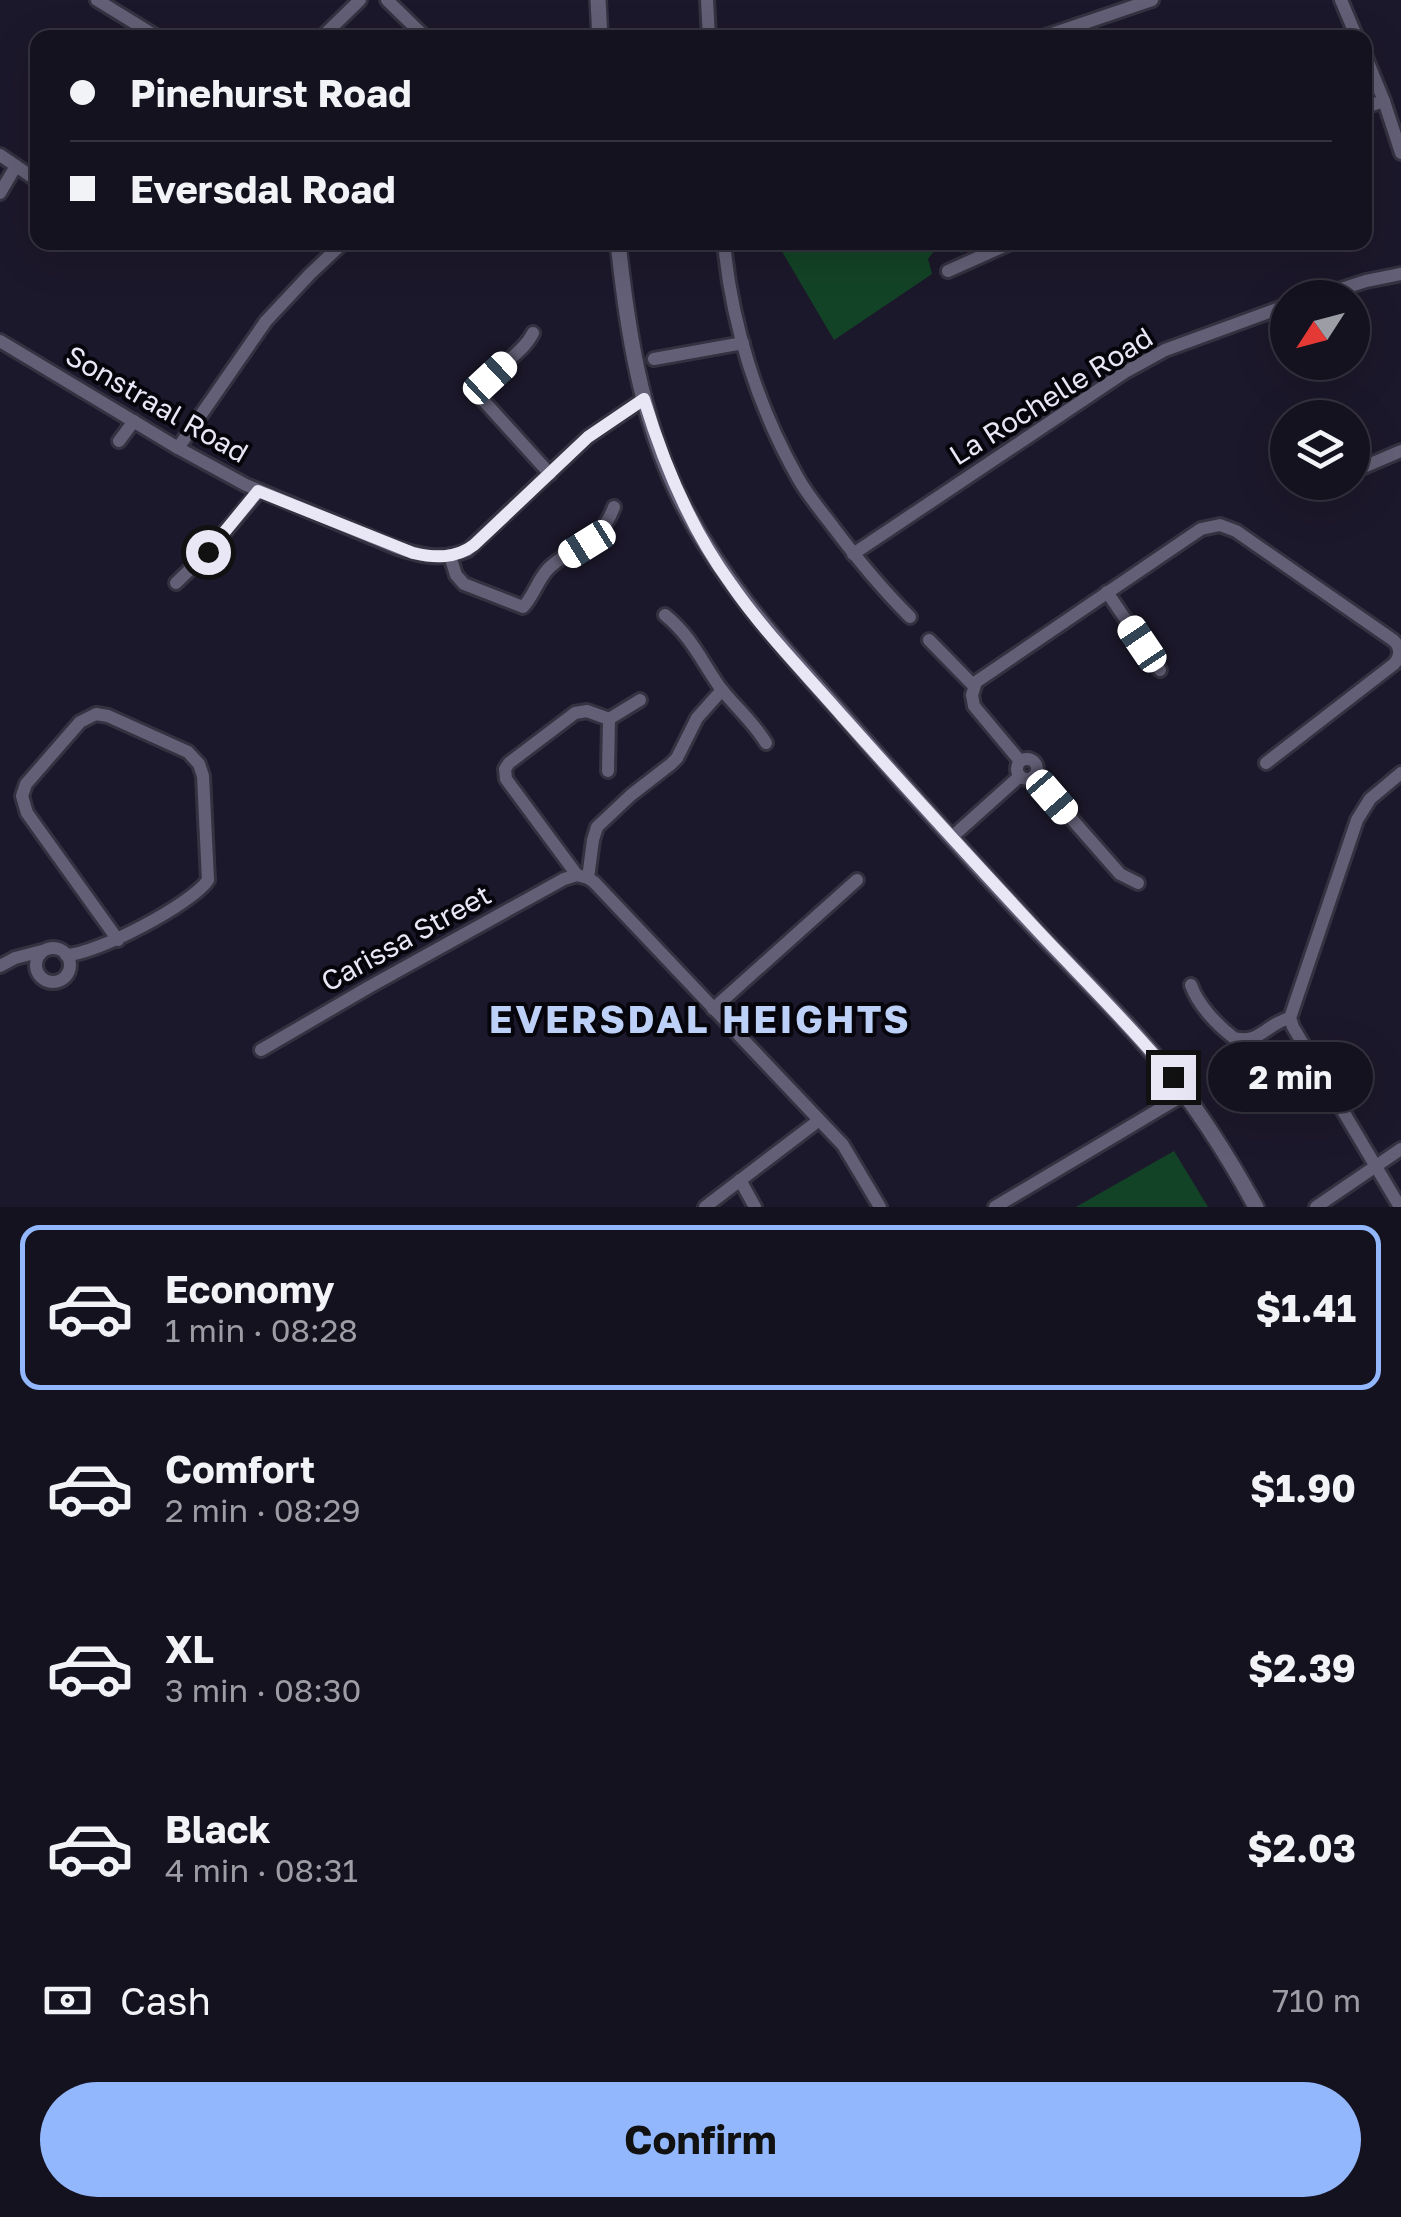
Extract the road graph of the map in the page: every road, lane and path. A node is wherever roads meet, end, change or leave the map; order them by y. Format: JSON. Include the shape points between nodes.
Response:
{"nodes":[{"id":1,"x":96,"y":0,"type":"edge"},
{"id":2,"x":360,"y":0,"type":"edge"},
{"id":3,"x":387,"y":0,"type":"edge"},
{"id":4,"x":598,"y":0,"type":"edge"},
{"id":5,"x":706,"y":0,"type":"edge"},
{"id":6,"x":1152,"y":0,"type":"edge"},
{"id":7,"x":1341,"y":0,"type":"edge"},
{"id":8,"x":146,"y":30,"type":"edge"},
{"id":9,"x":329,"y":30,"type":"edge"},
{"id":10,"x":418,"y":30,"type":"edge"},
{"id":11,"x":600,"y":30,"type":"edge"},
{"id":12,"x":708,"y":30,"type":"edge"},
{"id":13,"x":1064,"y":30,"type":"edge"},
{"id":14,"x":1354,"y":30,"type":"edge"},
{"id":15,"x":1372,"y":72,"type":"edge"},
{"id":16,"x":1384,"y":101,"type":"junction"},
{"id":17,"x":1372,"y":105,"type":"edge"},
{"id":18,"x":1401,"y":153,"type":"edge"},
{"id":19,"x":0,"y":155,"type":"edge"},
{"id":20,"x":16,"y":166,"type":"junction"},
{"id":21,"x":30,"y":176,"type":"edge"},
{"id":22,"x":0,"y":193,"type":"edge"},
{"id":23,"x":336,"y":250,"type":"edge"},
{"id":24,"x":619,"y":250,"type":"edge"},
{"id":25,"x":725,"y":250,"type":"edge"},
{"id":26,"x":995,"y":250,"type":"edge"},
{"id":27,"x":948,"y":271,"type":"dead end"},
{"id":28,"x":1401,"y":274,"type":"edge"},
{"id":29,"x":1370,"y":280,"type":"edge"},
{"id":30,"x":1270,"y":312,"type":"edge"},
{"id":31,"x":533,"y":333,"type":"dead end"},
{"id":32,"x":0,"y":341,"type":"edge"},
{"id":33,"x":743,"y":343,"type":"junction"},
{"id":34,"x":654,"y":359,"type":"dead end"},
{"id":35,"x":644,"y":399,"type":"junction"},
{"id":36,"x":134,"y":421,"type":"junction"},
{"id":37,"x":119,"y":441,"type":"dead end"},
{"id":38,"x":178,"y":448,"type":"junction"},
{"id":39,"x":1401,"y":451,"type":"edge"},
{"id":40,"x":1370,"y":464,"type":"edge"},
{"id":41,"x":550,"y":474,"type":"junction"},
{"id":42,"x":258,"y":491,"type":"junction"},
{"id":43,"x":614,"y":507,"type":"dead end"},
{"id":44,"x":854,"y":554,"type":"junction"},
{"id":45,"x":450,"y":556,"type":"junction"},
{"id":46,"x":176,"y":583,"type":"dead end"},
{"id":47,"x":1107,"y":592,"type":"junction"},
{"id":48,"x":665,"y":615,"type":"dead end"},
{"id":49,"x":910,"y":617,"type":"dead end"},
{"id":50,"x":928,"y":640,"type":"dead end"},
{"id":51,"x":1160,"y":670,"type":"dead end"},
{"id":52,"x":974,"y":686,"type":"junction"},
{"id":53,"x":722,"y":690,"type":"junction"},
{"id":54,"x":640,"y":700,"type":"dead end"},
{"id":55,"x":609,"y":720,"type":"junction"},
{"id":56,"x":766,"y":743,"type":"dead end"},
{"id":57,"x":1266,"y":763,"type":"dead end"},
{"id":58,"x":608,"y":771,"type":"dead end"},
{"id":59,"x":1025,"y":771,"type":"junction"},
{"id":60,"x":1401,"y":773,"type":"edge"},
{"id":61,"x":952,"y":838,"type":"junction"},
{"id":62,"x":583,"y":876,"type":"junction"},
{"id":63,"x":857,"y":880,"type":"dead end"},
{"id":64,"x":1138,"y":882,"type":"dead end"},
{"id":65,"x":118,"y":940,"type":"junction"},
{"id":66,"x":42,"y":951,"type":"junction"},
{"id":67,"x":66,"y":955,"type":"junction"},
{"id":68,"x":19,"y":957,"type":"junction"},
{"id":69,"x":2,"y":965,"type":"edge"},
{"id":70,"x":36,"y":970,"type":"junction"},
{"id":71,"x":1192,"y":985,"type":"dead end"},
{"id":72,"x":713,"y":1009,"type":"junction"},
{"id":73,"x":1290,"y":1018,"type":"junction"},
{"id":74,"x":261,"y":1050,"type":"dead end"},
{"id":75,"x":1186,"y":1094,"type":"junction"},
{"id":76,"x":818,"y":1120,"type":"junction"},
{"id":77,"x":1401,"y":1149,"type":"edge"},
{"id":78,"x":1376,"y":1166,"type":"junction"},
{"id":79,"x":740,"y":1180,"type":"junction"},
{"id":80,"x":704,"y":1207,"type":"edge"},
{"id":81,"x":756,"y":1207,"type":"edge"},
{"id":82,"x":880,"y":1207,"type":"edge"},
{"id":83,"x":996,"y":1207,"type":"edge"},
{"id":84,"x":1256,"y":1207,"type":"edge"},
{"id":85,"x":1316,"y":1207,"type":"edge"},
{"id":86,"x":1400,"y":1207,"type":"edge"}],
"edges":[{"from":1,"to":8,"type":"street"},
{"from":2,"to":9,"type":"street"},
{"from":3,"to":10,"type":"street"},
{"from":4,"to":11,"type":"street"},
{"from":5,"to":12,"type":"street"},
{"from":6,"to":13,"type":"street"},
{"from":7,"to":14,"type":"street"},
{"from":15,"to":16,"type":"street"},
{"from":16,"to":17,"type":"street"},
{"from":16,"to":18,"type":"street"},
{"from":19,"to":20,"type":"street"},
{"from":20,"to":21,"type":"street"},
{"from":20,"to":22,"type":"street"},
{"from":23,"to":38,"type":"street","via":[[266,322]]},
{"from":24,"to":35,"type":"street"},
{"from":25,"to":33,"type":"street"},
{"from":26,"to":27,"type":"street"},
{"from":28,"to":29,"type":"street"},
{"from":30,"to":44,"type":"street","name":"La Rochelle Road","via":[[1125,372]]},
{"from":31,"to":41,"type":"street","via":[[490,378],[484,400]]},
{"from":32,"to":36,"type":"street","name":"Sonstraal Road"},
{"from":33,"to":34,"type":"street"},
{"from":33,"to":44,"type":"street","via":[[799,480]]},
{"from":35,"to":41,"type":"street","via":[[594,432]]},
{"from":35,"to":61,"type":"street","via":[[676,491],[731,586]]},
{"from":36,"to":37,"type":"street"},
{"from":36,"to":38,"type":"street","name":"Sonstraal Road"},
{"from":38,"to":42,"type":"street","name":"Sonstraal Road"},
{"from":39,"to":40,"type":"street"},
{"from":41,"to":45,"type":"street","via":[[468,550]]},
{"from":42,"to":45,"type":"street","name":"Sonstraal Road","via":[[413,553]]},
{"from":42,"to":46,"type":"street"},
{"from":43,"to":45,"type":"street","via":[[595,538],[549,568],[523,607],[464,584]]},
{"from":44,"to":49,"type":"street"},
{"from":47,"to":51,"type":"street"},
{"from":47,"to":52,"type":"street"},
{"from":47,"to":57,"type":"street","via":[[1200,529],[1220,525],[1397,643],[1394,664]]},
{"from":48,"to":53,"type":"street"},
{"from":50,"to":52,"type":"street"},
{"from":52,"to":59,"type":"street","via":[[974,706]]},
{"from":53,"to":56,"type":"street"},
{"from":53,"to":62,"type":"street","via":[[697,718],[677,758],[597,827]]},
{"from":54,"to":55,"type":"street"},
{"from":55,"to":58,"type":"street"},
{"from":55,"to":62,"type":"street","via":[[575,713],[505,769],[506,779]]},
{"from":59,"to":61,"type":"street"},
{"from":59,"to":64,"type":"street","via":[[1120,874]]},
{"from":60,"to":73,"type":"street","via":[[1357,820]]},
{"from":61,"to":75,"type":"street"},
{"from":62,"to":72,"type":"street"},
{"from":62,"to":74,"type":"street","name":"Carissa Street","via":[[564,879]]},
{"from":63,"to":72,"type":"street"},
{"from":65,"to":65,"type":"street","via":[[208,880],[203,776],[188,752],[96,714],[80,722],[22,796],[27,813]]},
{"from":65,"to":67,"type":"street"},
{"from":66,"to":67,"type":"street"},
{"from":66,"to":68,"type":"street"},
{"from":66,"to":70,"type":"street"},
{"from":67,"to":70,"type":"street","via":[[69,970],[61,979],[50,981]]},
{"from":68,"to":69,"type":"street"},
{"from":68,"to":70,"type":"street"},
{"from":71,"to":73,"type":"street","via":[[1234,1038],[1253,1040]]},
{"from":72,"to":76,"type":"street"},
{"from":73,"to":78,"type":"street"},
{"from":75,"to":83,"type":"street"},
{"from":75,"to":84,"type":"street"},
{"from":76,"to":79,"type":"street"},
{"from":76,"to":82,"type":"street","via":[[843,1145]]},
{"from":77,"to":78,"type":"street"},
{"from":78,"to":85,"type":"street"},
{"from":78,"to":86,"type":"street"},
{"from":79,"to":80,"type":"street"},
{"from":79,"to":81,"type":"street"}]}
